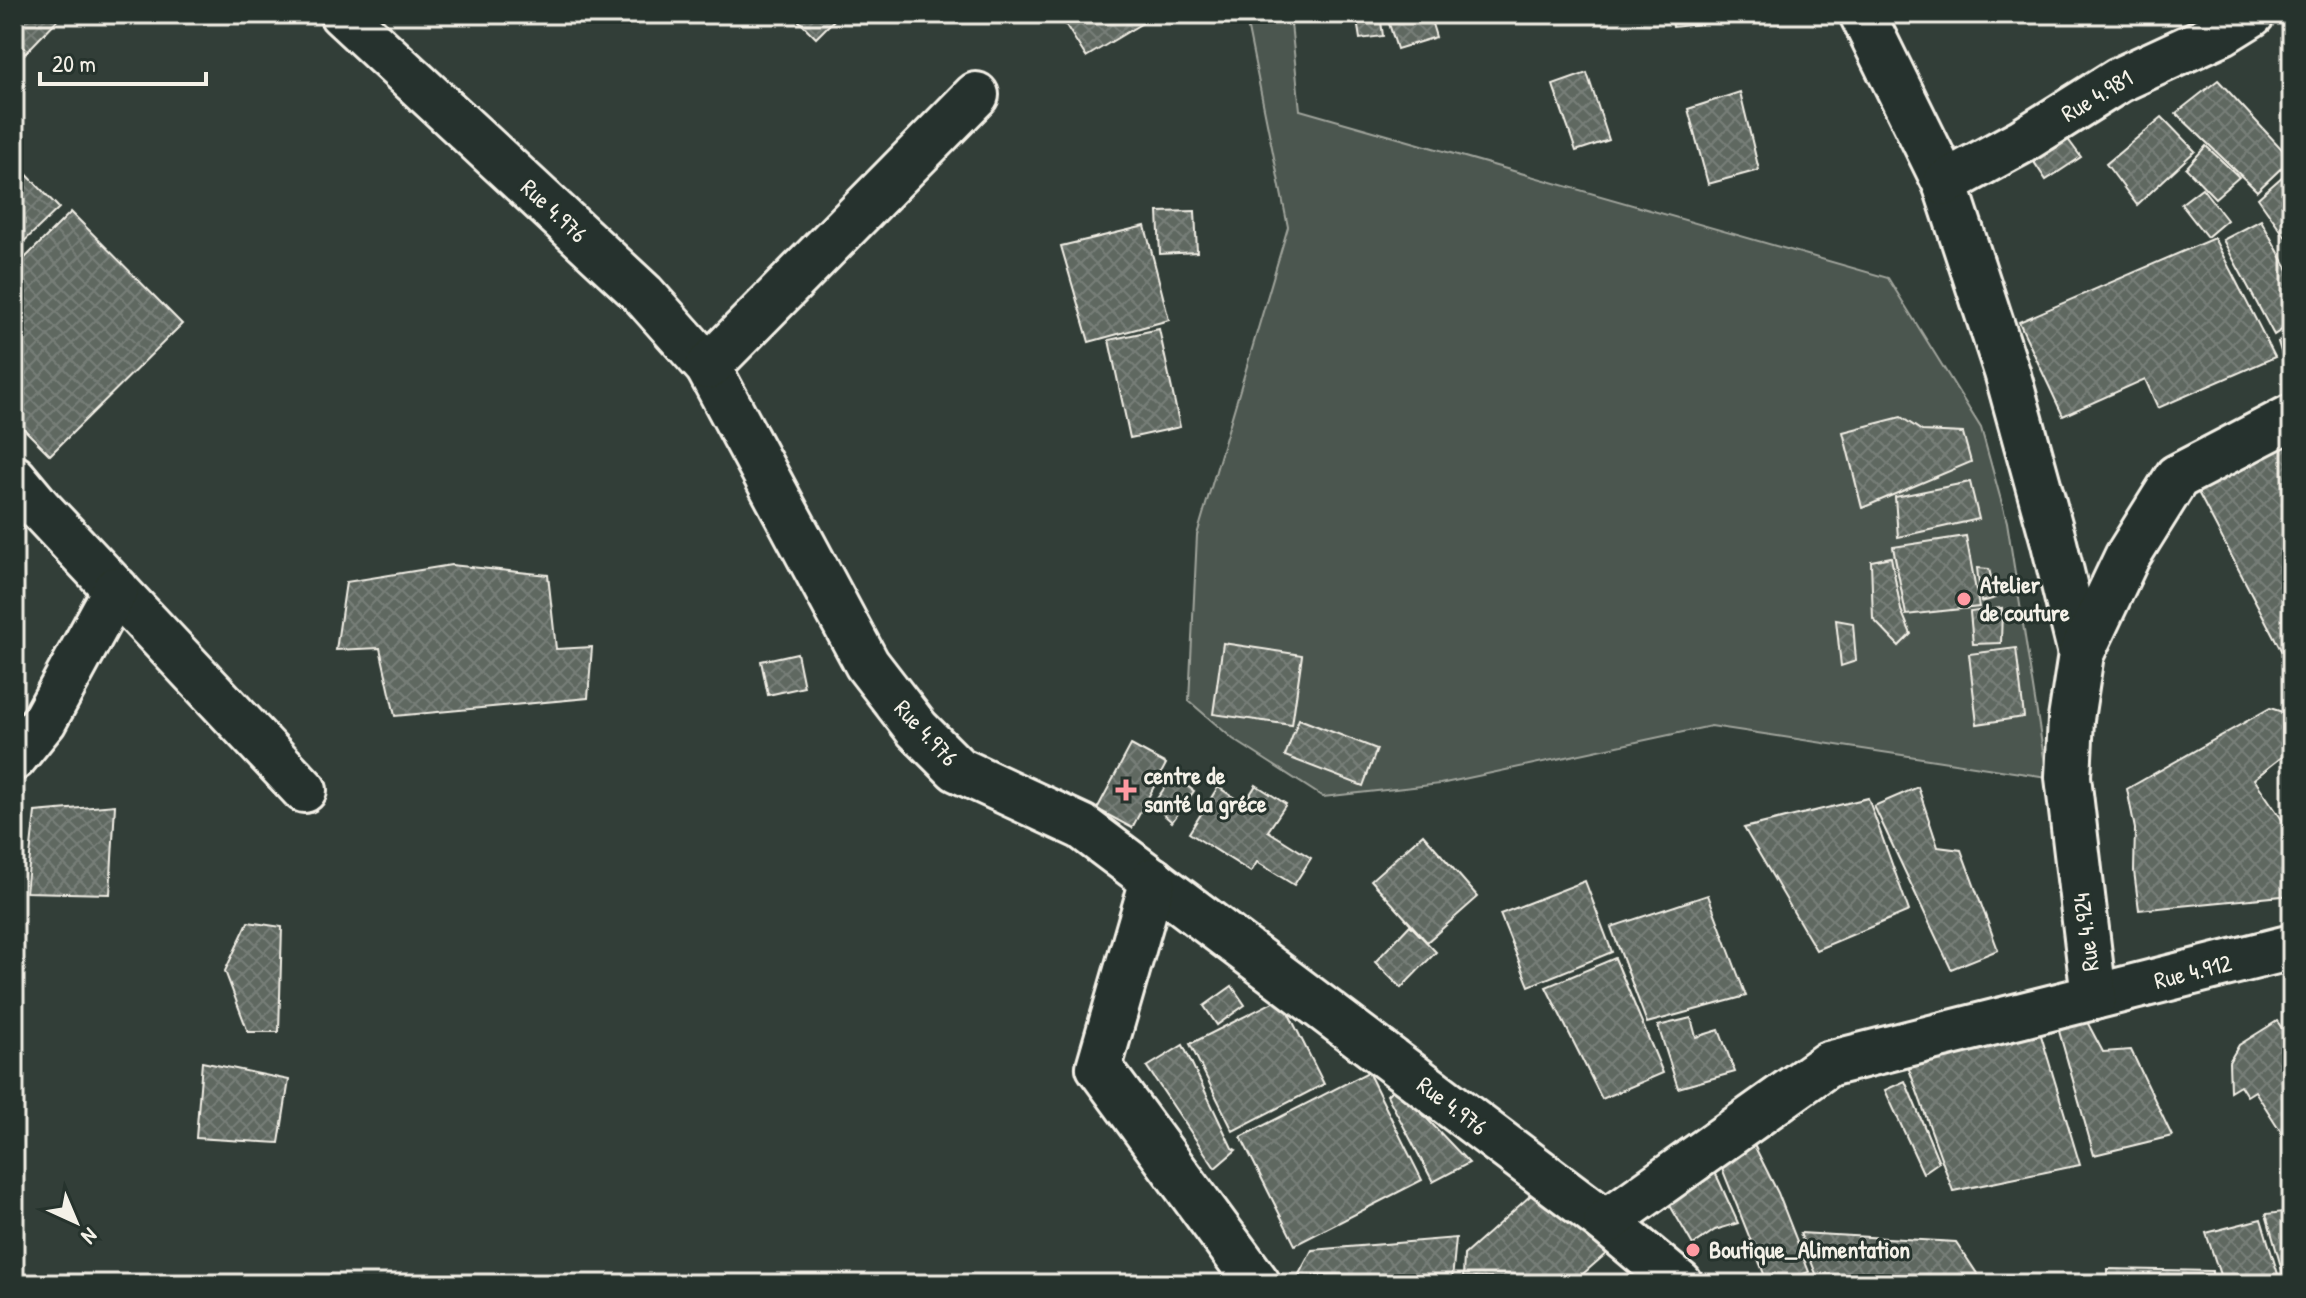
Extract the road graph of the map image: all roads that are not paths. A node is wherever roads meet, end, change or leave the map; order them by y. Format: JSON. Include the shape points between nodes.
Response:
{"nodes":[{"id":1,"x":342,"y":14,"type":"edge"},
{"id":2,"x":1862,"y":14,"type":"edge"},
{"id":3,"x":2252,"y":14,"type":"edge"},
{"id":4,"x":976,"y":95,"type":"dead end"},
{"id":5,"x":1945,"y":183,"type":"junction"},
{"id":6,"x":708,"y":367,"type":"junction"},
{"id":7,"x":2292,"y":417,"type":"edge"},
{"id":8,"x":14,"y":478,"type":"edge"},
{"id":9,"x":116,"y":589,"type":"junction"},
{"id":10,"x":2081,"y":654,"type":"junction"},
{"id":11,"x":14,"y":758,"type":"edge"},
{"id":12,"x":304,"y":790,"type":"dead end"},
{"id":13,"x":1153,"y":880,"type":"junction"},
{"id":14,"x":2292,"y":947,"type":"edge"},
{"id":15,"x":2094,"y":997,"type":"junction"},
{"id":16,"x":1606,"y":1222,"type":"junction"},
{"id":17,"x":1258,"y":1284,"type":"edge"},
{"id":18,"x":1680,"y":1284,"type":"edge"}],
"edges":[{"from":1,"to":6,"type":"street","name":"Rue 4.976","via":[[643,294]]},
{"from":2,"to":5,"type":"street"},
{"from":3,"to":5,"type":"street","name":"Rue 4.981","via":[[2119,80]]},
{"from":4,"to":6,"type":"street"},
{"from":5,"to":10,"type":"street","via":[[2007,372]]},
{"from":6,"to":13,"type":"street","name":"Rue 4.976","via":[[867,664],[917,729],[957,769],[1082,827]]},
{"from":7,"to":10,"type":"street","name":"Rue 4.924","via":[[2177,477],[2127,557]]},
{"from":8,"to":9,"type":"street"},
{"from":9,"to":11,"type":"street","via":[[44,721]]},
{"from":9,"to":12,"type":"street"},
{"from":10,"to":15,"type":"street","name":"Rue 4.924","via":[[2068,777]]},
{"from":13,"to":16,"type":"street","name":"Rue 4.976"},
{"from":13,"to":17,"type":"street","via":[[1099,1067]]},
{"from":14,"to":15,"type":"street","name":"Rue 4.912"},
{"from":15,"to":16,"type":"street","name":"Rue 4.924","via":[[1828,1064]]},
{"from":16,"to":18,"type":"street","name":"Rue 4.976"}]}
